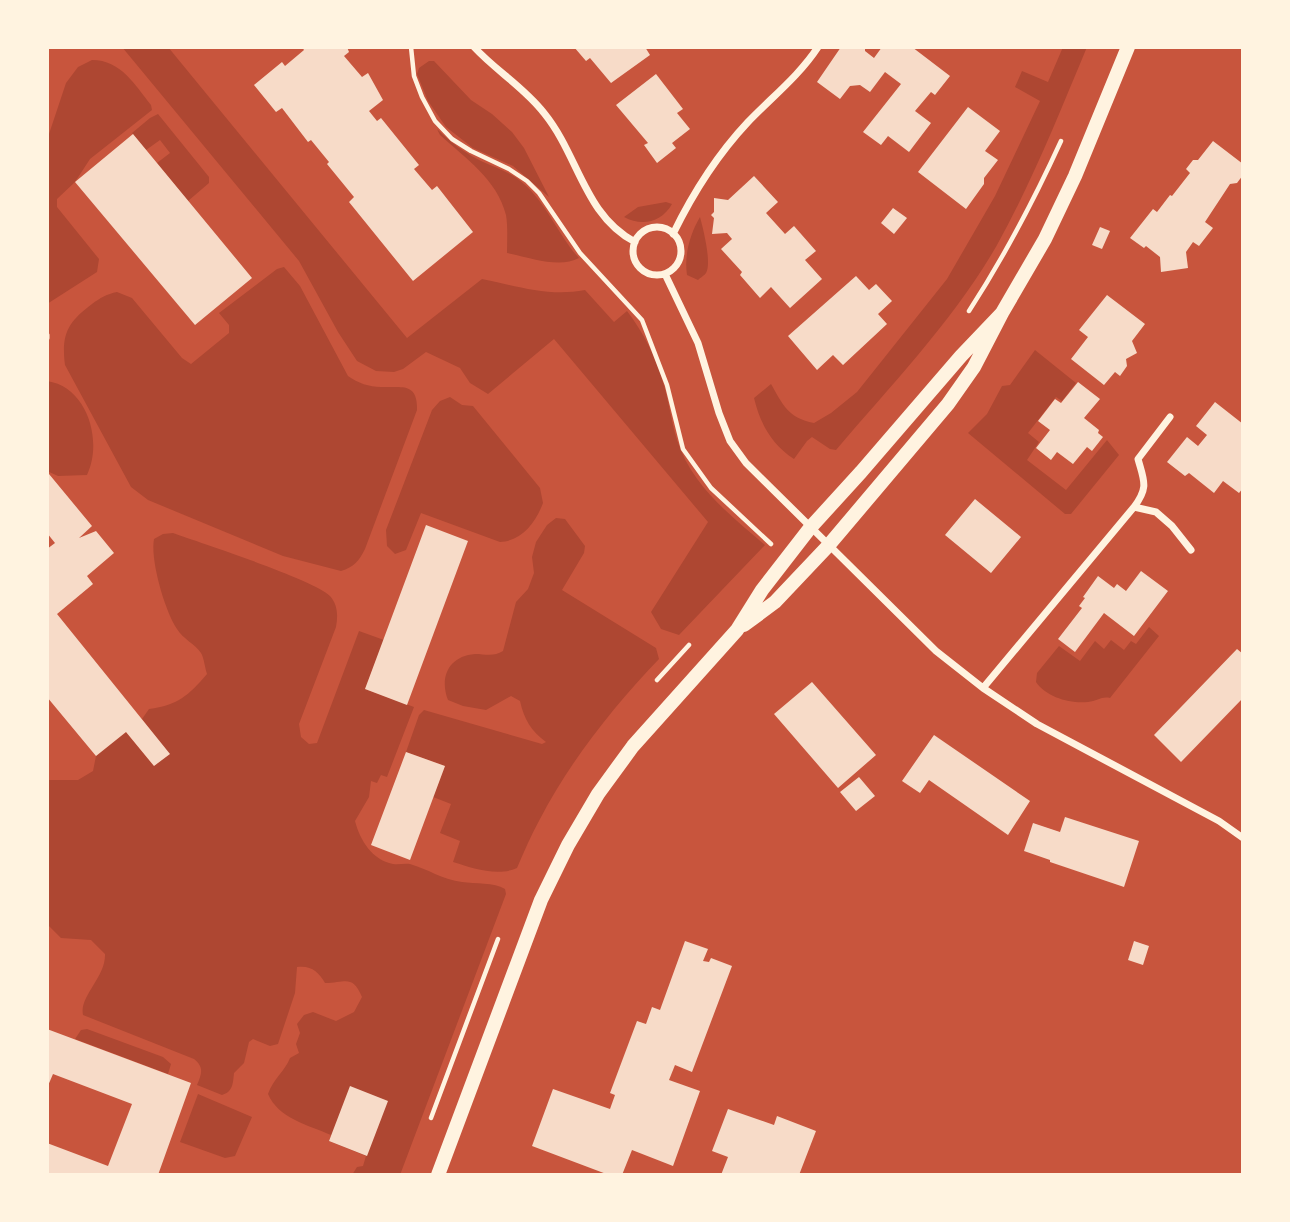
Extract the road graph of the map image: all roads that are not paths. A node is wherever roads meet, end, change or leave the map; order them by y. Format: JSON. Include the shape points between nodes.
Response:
{"nodes":[{"id":1,"x":474,"y":47,"type":"edge"},
{"id":2,"x":818,"y":47,"type":"edge"},
{"id":3,"x":1129,"y":47,"type":"edge"},
{"id":4,"x":673,"y":234,"type":"junction"},
{"id":5,"x":635,"y":242,"type":"junction"},
{"id":6,"x":665,"y":274,"type":"junction"},
{"id":7,"x":1002,"y":313,"type":"junction"},
{"id":8,"x":1170,"y":417,"type":"dead end"},
{"id":9,"x":1134,"y":507,"type":"junction"},
{"id":10,"x":810,"y":528,"type":"junction"},
{"id":11,"x":828,"y":546,"type":"junction"},
{"id":12,"x":1191,"y":550,"type":"dead end"},
{"id":13,"x":737,"y":630,"type":"junction"},
{"id":14,"x":983,"y":688,"type":"junction"},
{"id":15,"x":1243,"y":838,"type":"edge"},
{"id":16,"x":438,"y":1175,"type":"edge"}],
"edges":[{"from":1,"to":5,"type":"street","via":[[542,109],[560,133],[595,206],[610,225]]},
{"from":2,"to":4,"type":"street","via":[[705,176]]},
{"from":3,"to":7,"type":"main road","via":[[1045,239]]},
{"from":4,"to":5,"type":"street","via":[[652,228]]},
{"from":4,"to":6,"type":"street","via":[[680,255]]},
{"from":5,"to":6,"type":"street","via":[[634,256],[641,269],[654,276]]},
{"from":6,"to":10,"type":"street","via":[[698,343],[730,441]]},
{"from":7,"to":10,"type":"main road"},
{"from":7,"to":11,"type":"main road","via":[[948,404]]},
{"from":8,"to":9,"type":"street","via":[[1138,459],[1145,486]]},
{"from":9,"to":12,"type":"street","via":[[1156,512]]},
{"from":9,"to":14,"type":"street"},
{"from":10,"to":11,"type":"street"},
{"from":10,"to":13,"type":"main road"},
{"from":11,"to":13,"type":"main road","via":[[775,602]]},
{"from":11,"to":14,"type":"street","via":[[936,651]]},
{"from":13,"to":16,"type":"main road","via":[[633,746],[568,845],[541,900]]},
{"from":14,"to":15,"type":"street","via":[[1037,724]]}]}
